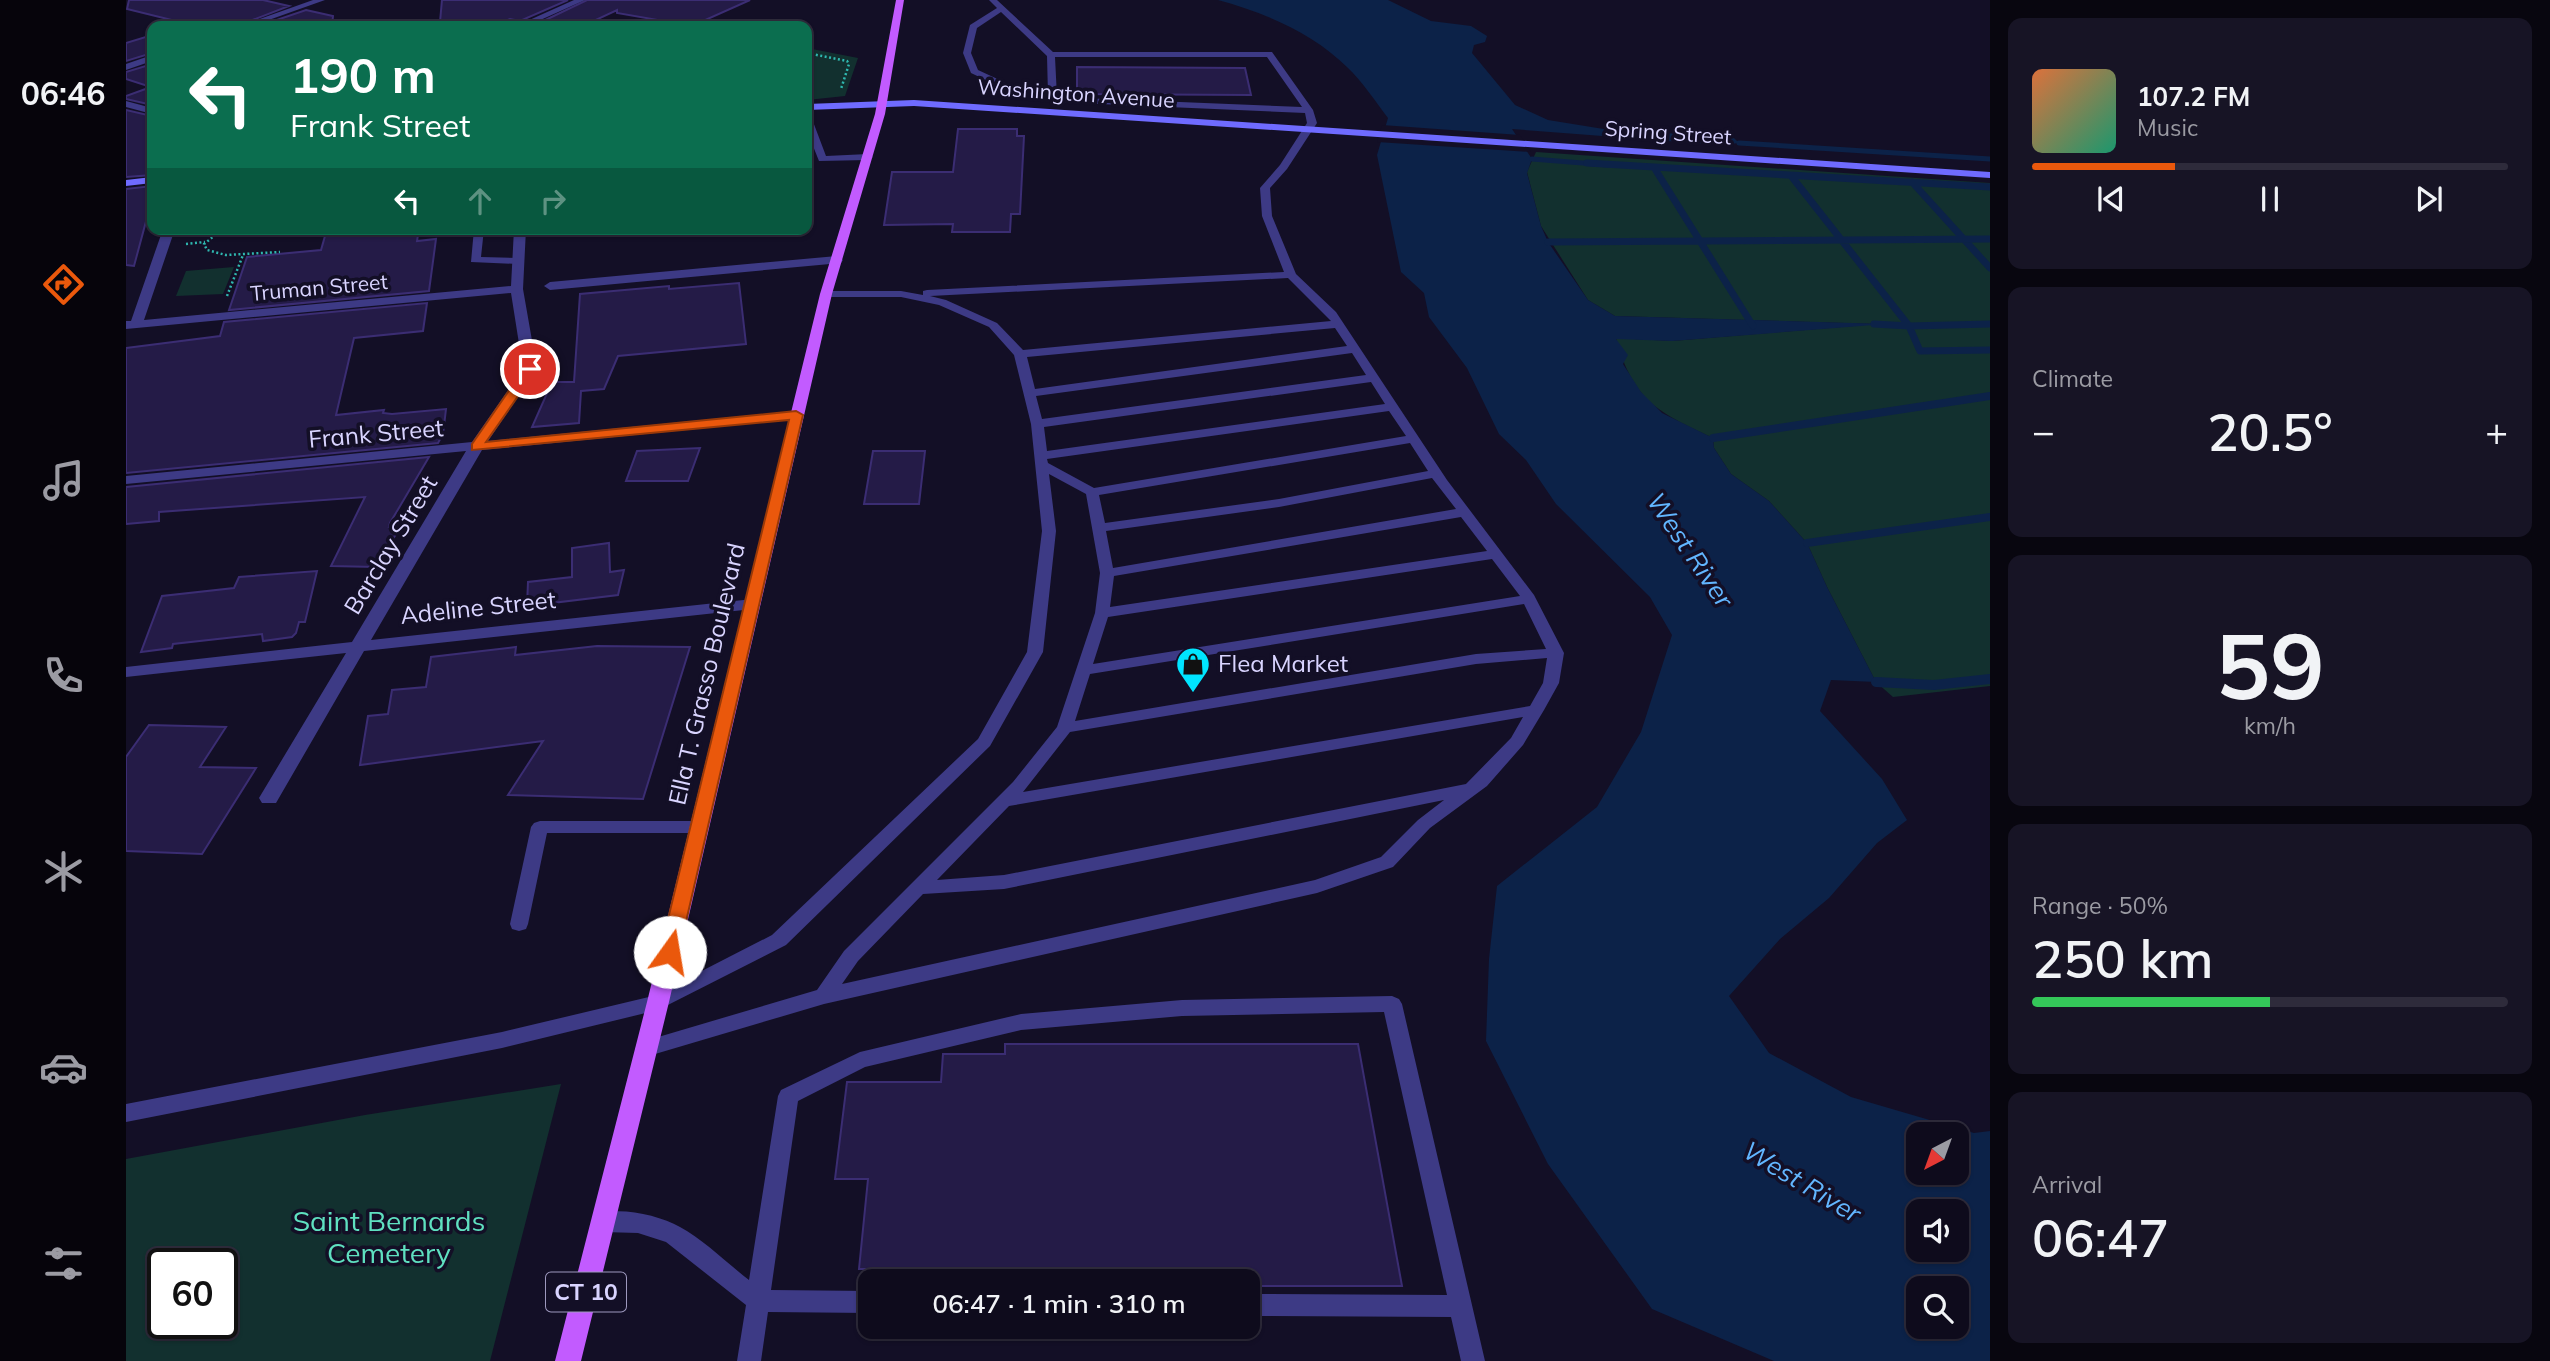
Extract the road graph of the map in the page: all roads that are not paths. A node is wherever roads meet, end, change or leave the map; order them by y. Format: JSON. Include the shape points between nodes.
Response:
{"nodes":[{"id":1,"x":321,"y":0,"type":"edge"},
{"id":2,"x":581,"y":0,"type":"edge"},
{"id":3,"x":900,"y":0,"type":"edge"},
{"id":4,"x":993,"y":0,"type":"edge"},
{"id":5,"x":1002,"y":8,"type":"junction"},
{"id":6,"x":259,"y":21,"type":"edge"},
{"id":7,"x":532,"y":21,"type":"edge"},
{"id":8,"x":1051,"y":55,"type":"junction"},
{"id":9,"x":147,"y":60,"type":"edge"},
{"id":10,"x":126,"y":66,"type":"edge"},
{"id":11,"x":1053,"y":99,"type":"junction"},
{"id":12,"x":126,"y":104,"type":"edge"},
{"id":13,"x":882,"y":104,"type":"junction"},
{"id":14,"x":812,"y":107,"type":"edge"},
{"id":15,"x":147,"y":110,"type":"edge"},
{"id":16,"x":1309,"y":110,"type":"junction"},
{"id":17,"x":1308,"y":129,"type":"junction"},
{"id":18,"x":1343,"y":131,"type":"joint"},
{"id":19,"x":812,"y":132,"type":"edge"},
{"id":20,"x":869,"y":157,"type":"junction"},
{"id":21,"x":1990,"y":175,"type":"edge"},
{"id":22,"x":147,"y":181,"type":"edge"},
{"id":23,"x":126,"y":183,"type":"edge"},
{"id":24,"x":167,"y":235,"type":"edge"},
{"id":25,"x":478,"y":235,"type":"edge"},
{"id":26,"x":520,"y":235,"type":"edge"},
{"id":27,"x":837,"y":260,"type":"junction"},
{"id":28,"x":518,"y":261,"type":"junction"},
{"id":29,"x":1291,"y":275,"type":"junction"},
{"id":30,"x":550,"y":286,"type":"dead end"},
{"id":31,"x":516,"y":289,"type":"junction"},
{"id":32,"x":826,"y":294,"type":"junction"},
{"id":33,"x":901,"y":294,"type":"junction"},
{"id":34,"x":1339,"y":324,"type":"junction"},
{"id":35,"x":131,"y":325,"type":"edge"},
{"id":36,"x":1354,"y":349,"type":"junction"},
{"id":37,"x":1020,"y":354,"type":"junction"},
{"id":38,"x":1374,"y":378,"type":"junction"},
{"id":39,"x":1030,"y":393,"type":"junction"},
{"id":40,"x":1393,"y":407,"type":"junction"},
{"id":41,"x":796,"y":415,"type":"junction"},
{"id":42,"x":1037,"y":424,"type":"junction"},
{"id":43,"x":1413,"y":439,"type":"junction"},
{"id":44,"x":476,"y":447,"type":"junction"},
{"id":45,"x":1041,"y":460,"type":"junction"},
{"id":46,"x":1436,"y":473,"type":"junction"},
{"id":47,"x":126,"y":480,"type":"edge"},
{"id":48,"x":1092,"y":492,"type":"junction"},
{"id":49,"x":1464,"y":512,"type":"junction"},
{"id":50,"x":1098,"y":528,"type":"junction"},
{"id":51,"x":1496,"y":554,"type":"junction"},
{"id":52,"x":1107,"y":573,"type":"junction"},
{"id":53,"x":1529,"y":599,"type":"junction"},
{"id":54,"x":753,"y":604,"type":"junction"},
{"id":55,"x":1102,"y":612,"type":"junction"},
{"id":56,"x":358,"y":646,"type":"junction"},
{"id":57,"x":1556,"y":653,"type":"junction"},
{"id":58,"x":1085,"y":670,"type":"junction"},
{"id":59,"x":126,"y":672,"type":"edge"},
{"id":60,"x":1536,"y":710,"type":"junction"},
{"id":61,"x":1065,"y":728,"type":"junction"},
{"id":62,"x":1473,"y":788,"type":"junction"},
{"id":63,"x":270,"y":797,"type":"dead end"},
{"id":64,"x":1004,"y":801,"type":"junction"},
{"id":65,"x":699,"y":827,"type":"junction"},
{"id":66,"x":918,"y":888,"type":"junction"},
{"id":67,"x":519,"y":924,"type":"dead end"},
{"id":68,"x":824,"y":996,"type":"junction"},
{"id":69,"x":658,"y":1002,"type":"junction"},
{"id":70,"x":645,"y":1049,"type":"junction"},
{"id":71,"x":126,"y":1113,"type":"edge"},
{"id":72,"x":603,"y":1223,"type":"junction"},
{"id":73,"x":758,"y":1301,"type":"junction"},
{"id":74,"x":858,"y":1302,"type":"edge"},
{"id":75,"x":1260,"y":1305,"type":"edge"},
{"id":76,"x":1460,"y":1306,"type":"junction"},
{"id":77,"x":569,"y":1361,"type":"edge"},
{"id":78,"x":749,"y":1361,"type":"edge"},
{"id":79,"x":1473,"y":1361,"type":"edge"}],
"edges":[{"from":1,"to":6,"type":"street"},
{"from":2,"to":7,"type":"street"},
{"from":3,"to":13,"type":"main road","name":"Ella T. Grasso Boulevard","number":"CT 10"},
{"from":4,"to":5,"type":"lane"},
{"from":5,"to":8,"type":"lane"},
{"from":5,"to":11,"type":"lane","via":[[973,27],[967,53],[974,71],[1014,90]]},
{"from":8,"to":11,"type":"lane"},
{"from":8,"to":16,"type":"lane","via":[[1269,54]]},
{"from":9,"to":10,"type":"street"},
{"from":11,"to":16,"type":"lane"},
{"from":12,"to":15,"type":"street"},
{"from":13,"to":14,"type":"main road","name":"Washington Avenue"},
{"from":13,"to":17,"type":"main road","name":"Washington Avenue"},
{"from":13,"to":20,"type":"main road","name":"Ella T. Grasso Boulevard","number":"CT 10"},
{"from":16,"to":17,"type":"lane","via":[[1312,123]]},
{"from":17,"to":18,"type":"main road","name":"Washington Avenue"},
{"from":17,"to":29,"type":"lane","via":[[1265,188],[1267,216]]},
{"from":18,"to":21,"type":"main road","name":"Spring Street"},
{"from":19,"to":20,"type":"lane","via":[[822,159]]},
{"from":20,"to":27,"type":"main road","name":"Ella T. Grasso Boulevard","number":"CT 10"},
{"from":22,"to":23,"type":"main road"},
{"from":24,"to":35,"type":"street"},
{"from":25,"to":28,"type":"lane","via":[[475,260]]},
{"from":26,"to":28,"type":"street","name":"Barclay Street"},
{"from":27,"to":30,"type":"street"},
{"from":27,"to":32,"type":"main road","name":"Ella T. Grasso Boulevard","number":"CT 10"},
{"from":28,"to":31,"type":"street","name":"Barclay Street"},
{"from":29,"to":33,"type":"lane"},
{"from":29,"to":34,"type":"lane"},
{"from":31,"to":35,"type":"street","name":"Truman Street"},
{"from":31,"to":44,"type":"street","name":"Barclay Street","via":[[530,369]]},
{"from":32,"to":33,"type":"lane"},
{"from":32,"to":41,"type":"main road","name":"Ella T. Grasso Boulevard","number":"CT 10"},
{"from":33,"to":37,"type":"lane","via":[[943,302],[993,325]]},
{"from":34,"to":36,"type":"lane"},
{"from":34,"to":37,"type":"lane"},
{"from":36,"to":38,"type":"lane"},
{"from":36,"to":39,"type":"lane"},
{"from":37,"to":39,"type":"lane"},
{"from":38,"to":40,"type":"lane"},
{"from":38,"to":42,"type":"lane"},
{"from":39,"to":42,"type":"lane"},
{"from":40,"to":43,"type":"lane"},
{"from":40,"to":45,"type":"lane"},
{"from":41,"to":44,"type":"street","name":"Frank Street"},
{"from":41,"to":54,"type":"main road","name":"Ella T. Grasso Boulevard","number":"CT 10"},
{"from":42,"to":45,"type":"lane"},
{"from":43,"to":46,"type":"lane"},
{"from":43,"to":48,"type":"lane"},
{"from":44,"to":47,"type":"street","name":"Frank Street"},
{"from":44,"to":56,"type":"street","name":"Barclay Street"},
{"from":45,"to":48,"type":"lane"},
{"from":45,"to":69,"type":"lane","via":[[1049,531],[1035,652],[984,742],[779,940]]},
{"from":46,"to":49,"type":"lane"},
{"from":46,"to":50,"type":"lane","via":[[1279,503]]},
{"from":48,"to":50,"type":"lane"},
{"from":49,"to":51,"type":"lane"},
{"from":49,"to":52,"type":"lane"},
{"from":50,"to":52,"type":"lane"},
{"from":51,"to":53,"type":"lane"},
{"from":51,"to":55,"type":"lane"},
{"from":52,"to":55,"type":"lane"},
{"from":53,"to":57,"type":"lane"},
{"from":53,"to":58,"type":"lane"},
{"from":54,"to":56,"type":"street","name":"Adeline Street"},
{"from":54,"to":65,"type":"main road","name":"Ella T. Grasso Boulevard","number":"CT 10"},
{"from":55,"to":58,"type":"lane"},
{"from":56,"to":59,"type":"street","name":"Adeline Street"},
{"from":56,"to":63,"type":"street","name":"Barclay Street"},
{"from":57,"to":60,"type":"lane","via":[[1551,683]]},
{"from":57,"to":61,"type":"lane","via":[[1476,659]]},
{"from":58,"to":61,"type":"lane"},
{"from":60,"to":62,"type":"lane","via":[[1517,741]]},
{"from":60,"to":64,"type":"lane"},
{"from":61,"to":64,"type":"lane"},
{"from":62,"to":66,"type":"lane","via":[[1004,882]]},
{"from":62,"to":68,"type":"lane","via":[[1424,824],[1387,862],[1317,886]]},
{"from":64,"to":66,"type":"lane"},
{"from":65,"to":67,"type":"lane","via":[[540,827]]},
{"from":65,"to":69,"type":"main road","name":"Ella T. Grasso Boulevard","number":"CT 10"},
{"from":66,"to":68,"type":"lane","via":[[851,956]]},
{"from":68,"to":70,"type":"lane"},
{"from":69,"to":70,"type":"main road","name":"Ella T. Grasso Boulevard","number":"CT 10"},
{"from":69,"to":71,"type":"lane","via":[[502,1040]]},
{"from":70,"to":72,"type":"main road","name":"Ella T. Grasso Boulevard","number":"CT 10"},
{"from":72,"to":73,"type":"lane","via":[[638,1223],[673,1234]]},
{"from":72,"to":77,"type":"main road","name":"Ella T. Grasso Boulevard","number":"CT 10"},
{"from":73,"to":74,"type":"lane"},
{"from":73,"to":76,"type":"lane","via":[[788,1096],[860,1060],[1021,1022],[1182,1008],[1392,1004]]},
{"from":73,"to":78,"type":"lane"},
{"from":75,"to":76,"type":"lane"},
{"from":76,"to":79,"type":"lane"}]}
